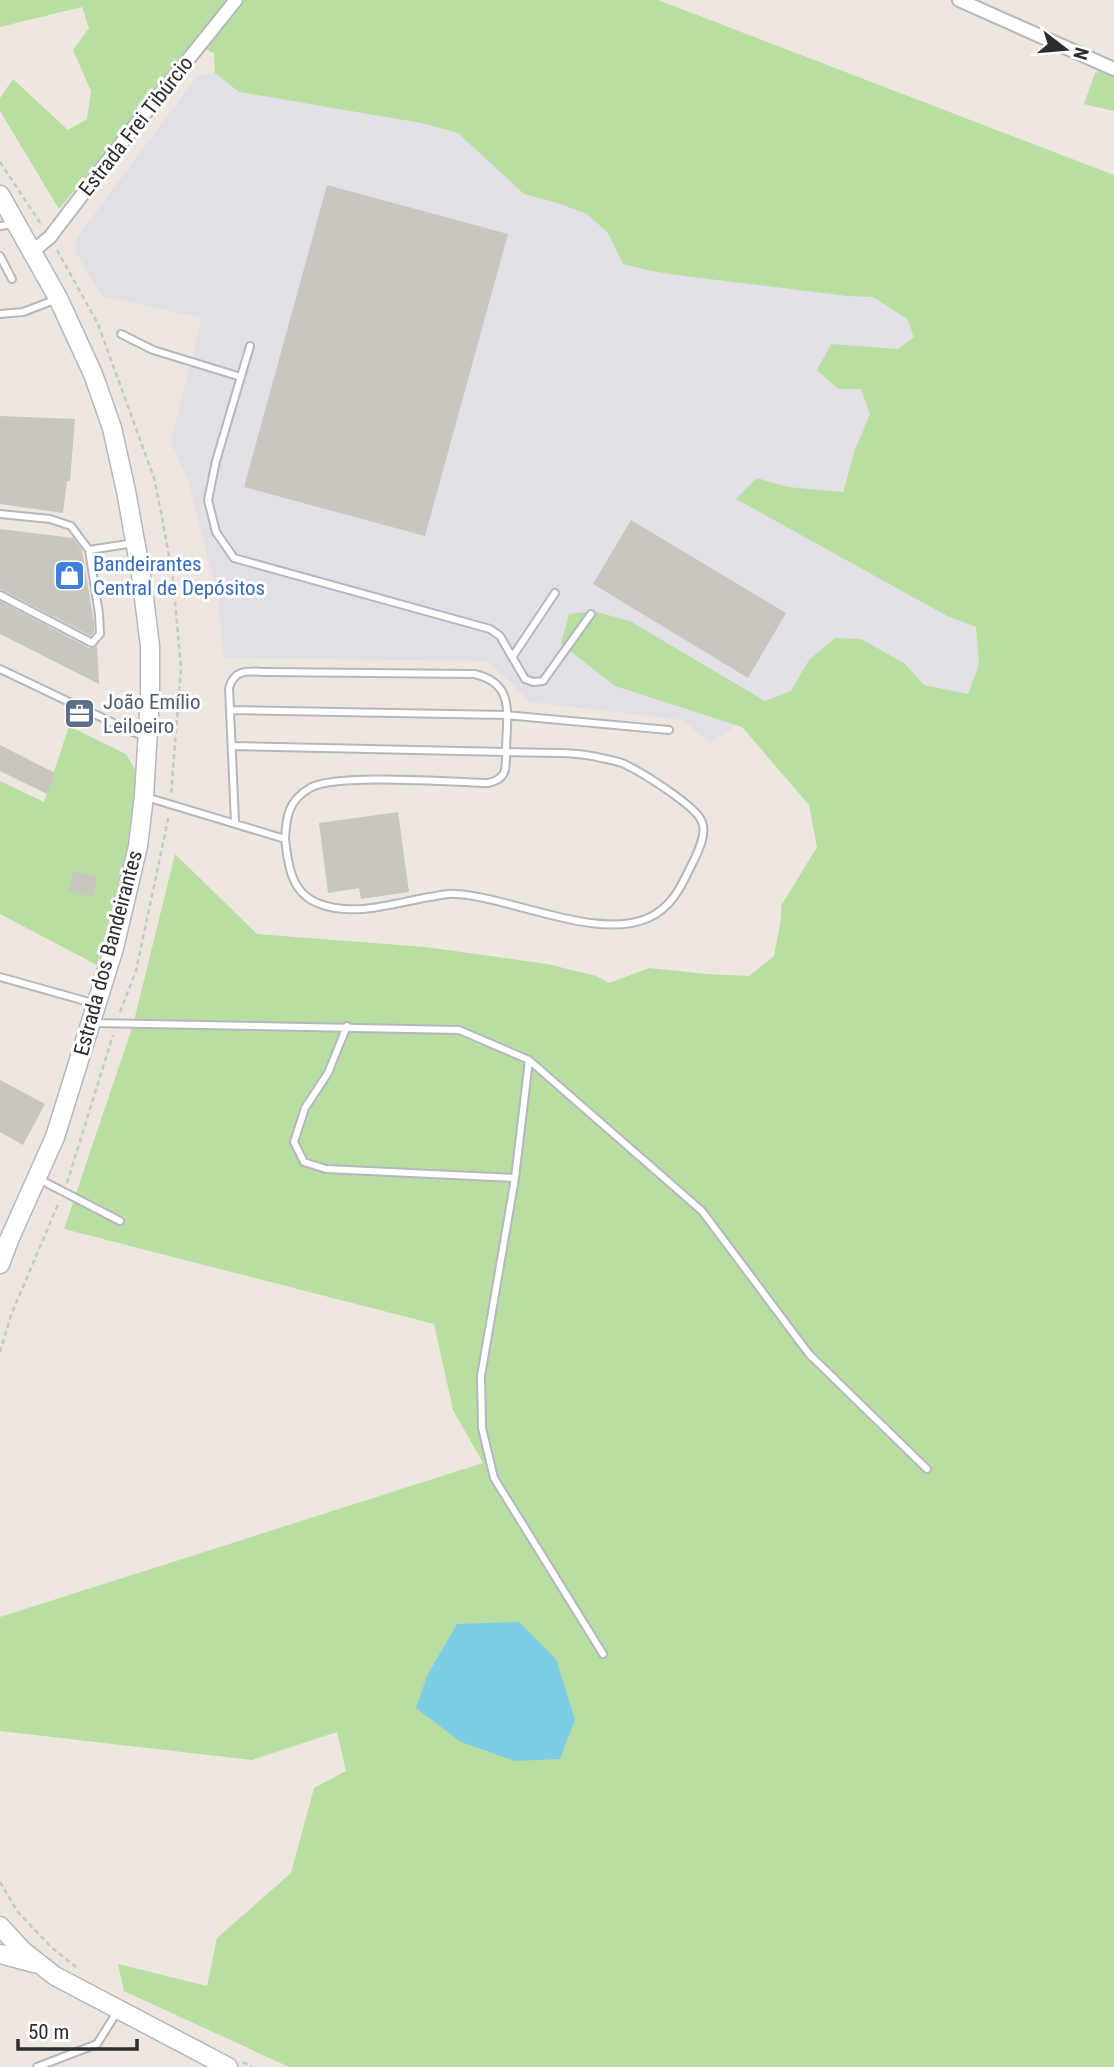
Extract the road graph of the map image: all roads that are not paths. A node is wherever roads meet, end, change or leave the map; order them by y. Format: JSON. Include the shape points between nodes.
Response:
{"nodes":[{"id":1,"x":236,"y":0,"type":"edge"},
{"id":2,"x":959,"y":0,"type":"edge"},
{"id":3,"x":1114,"y":69,"type":"edge"},
{"id":4,"x":0,"y":195,"type":"edge"},
{"id":5,"x":9,"y":225,"type":"edge"},
{"id":6,"x":33,"y":251,"type":"junction"},
{"id":7,"x":0,"y":256,"type":"edge"},
{"id":8,"x":12,"y":279,"type":"dead end"},
{"id":9,"x":58,"y":298,"type":"junction"},
{"id":10,"x":0,"y":314,"type":"edge"},
{"id":11,"x":121,"y":334,"type":"dead end"},
{"id":12,"x":250,"y":346,"type":"dead end"},
{"id":13,"x":241,"y":377,"type":"junction"},
{"id":14,"x":0,"y":514,"type":"edge"},
{"id":15,"x":136,"y":543,"type":"junction"},
{"id":16,"x":89,"y":550,"type":"junction"},
{"id":17,"x":555,"y":593,"type":"dead end"},
{"id":18,"x":0,"y":595,"type":"edge"},
{"id":19,"x":591,"y":614,"type":"dead end"},
{"id":20,"x":513,"y":656,"type":"junction"},
{"id":21,"x":0,"y":669,"type":"edge"},
{"id":22,"x":230,"y":710,"type":"junction"},
{"id":23,"x":506,"y":715,"type":"junction"},
{"id":24,"x":669,"y":730,"type":"dead end"},
{"id":25,"x":148,"y":737,"type":"junction"},
{"id":26,"x":232,"y":746,"type":"junction"},
{"id":27,"x":506,"y":752,"type":"junction"},
{"id":28,"x":144,"y":796,"type":"junction"},
{"id":29,"x":235,"y":822,"type":"junction"},
{"id":30,"x":285,"y":839,"type":"junction"},
{"id":31,"x":0,"y":977,"type":"edge"},
{"id":32,"x":97,"y":1004,"type":"junction"},
{"id":33,"x":91,"y":1023,"type":"junction"},
{"id":34,"x":347,"y":1026,"type":"junction"},
{"id":35,"x":529,"y":1060,"type":"junction"},
{"id":36,"x":37,"y":1178,"type":"junction"},
{"id":37,"x":515,"y":1178,"type":"junction"},
{"id":38,"x":120,"y":1221,"type":"dead end"},
{"id":39,"x":4,"y":1238,"type":"edge"},
{"id":40,"x":0,"y":1264,"type":"edge"},
{"id":41,"x":927,"y":1469,"type":"dead end"},
{"id":42,"x":603,"y":1654,"type":"dead end"},
{"id":43,"x":0,"y":1926,"type":"edge"},
{"id":44,"x":0,"y":1954,"type":"edge"},
{"id":45,"x":39,"y":1964,"type":"junction"},
{"id":46,"x":118,"y":2011,"type":"junction"},
{"id":47,"x":231,"y":2062,"type":"edge"},
{"id":48,"x":37,"y":2067,"type":"edge"}],
"edges":[{"from":1,"to":6,"type":"street","name":"Estrada Frei Tibúrcio","via":[[50,237]]},
{"from":2,"to":3,"type":"street"},
{"from":4,"to":5,"type":"main road","name":"Estrada dos Bandeirantes"},
{"from":5,"to":6,"type":"main road","name":"Estrada dos Bandeirantes"},
{"from":6,"to":9,"type":"main road","name":"Estrada dos Bandeirantes"},
{"from":7,"to":8,"type":"lane"},
{"from":9,"to":10,"type":"lane","via":[[23,312]]},
{"from":9,"to":15,"type":"main road","name":"Estrada dos Bandeirantes","via":[[112,428]]},
{"from":11,"to":13,"type":"lane","via":[[153,350]]},
{"from":12,"to":13,"type":"lane"},
{"from":13,"to":20,"type":"lane","via":[[208,500],[216,532],[234,558],[490,629]]},
{"from":14,"to":16,"type":"lane","via":[[71,526]]},
{"from":15,"to":16,"type":"lane"},
{"from":15,"to":25,"type":"main road","name":"Estrada dos Bandeirantes","via":[[150,646]]},
{"from":16,"to":18,"type":"lane","via":[[100,634],[92,643]]},
{"from":17,"to":20,"type":"lane"},
{"from":19,"to":20,"type":"lane","via":[[543,681],[526,679]]},
{"from":21,"to":25,"type":"lane"},
{"from":22,"to":23,"type":"lane"},
{"from":22,"to":23,"type":"lane","via":[[231,682],[245,672],[474,674],[488,677],[502,688]]},
{"from":22,"to":26,"type":"lane"},
{"from":23,"to":24,"type":"lane"},
{"from":23,"to":27,"type":"lane"},
{"from":25,"to":28,"type":"main road","name":"Estrada dos Bandeirantes"},
{"from":26,"to":27,"type":"lane"},
{"from":26,"to":29,"type":"lane"},
{"from":27,"to":30,"type":"lane","via":[[503,775],[488,783],[355,780],[312,786],[291,805]]},
{"from":27,"to":30,"type":"lane","via":[[598,757],[644,775],[687,804],[702,821],[704,832],[688,873],[668,905],[637,922],[607,925],[452,894],[374,907],[336,908],[305,896],[294,882]]},
{"from":28,"to":29,"type":"lane"},
{"from":28,"to":32,"type":"main road","name":"Estrada dos Bandeirantes","via":[[138,846]]},
{"from":29,"to":30,"type":"lane"},
{"from":31,"to":32,"type":"lane"},
{"from":32,"to":33,"type":"main road","name":"Estrada dos Bandeirantes"},
{"from":33,"to":34,"type":"lane"},
{"from":33,"to":36,"type":"main road","name":"Estrada dos Bandeirantes","via":[[55,1137]]},
{"from":34,"to":35,"type":"lane","via":[[459,1030]]},
{"from":34,"to":37,"type":"lane","via":[[328,1073],[305,1108],[294,1142],[304,1162],[326,1170]]},
{"from":35,"to":37,"type":"lane"},
{"from":35,"to":41,"type":"lane","via":[[702,1211],[809,1354]]},
{"from":36,"to":38,"type":"lane"},
{"from":36,"to":39,"type":"main road","name":"Estrada dos Bandeirantes"},
{"from":37,"to":42,"type":"lane","via":[[481,1376],[482,1428],[494,1478]]},
{"from":39,"to":40,"type":"main road","name":"Estrada dos Bandeirantes"},
{"from":43,"to":45,"type":"main road"},
{"from":44,"to":45,"type":"main road"},
{"from":45,"to":46,"type":"main road"},
{"from":46,"to":47,"type":"main road"},
{"from":46,"to":48,"type":"lane","via":[[97,2044]]}]}
